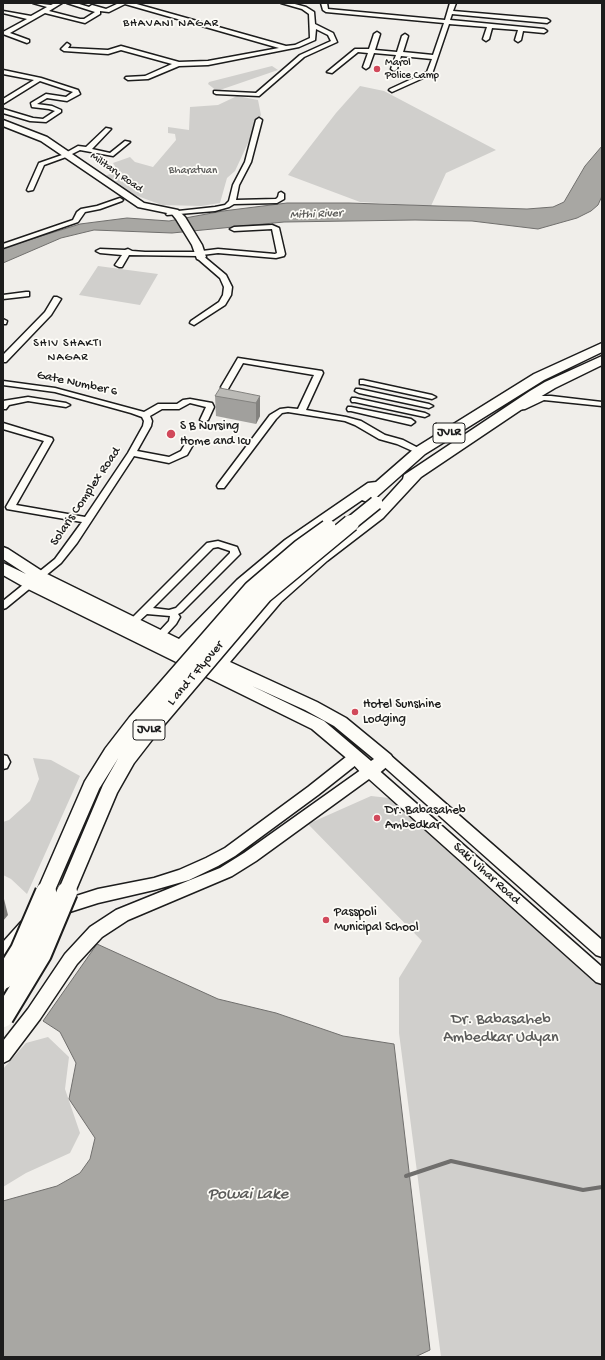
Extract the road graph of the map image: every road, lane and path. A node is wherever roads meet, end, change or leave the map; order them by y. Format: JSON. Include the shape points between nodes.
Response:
{"nodes":[{"id":1,"x":36,"y":3,"type":"edge"},
{"id":2,"x":70,"y":3,"type":"edge"},
{"id":3,"x":78,"y":3,"type":"edge"},
{"id":4,"x":123,"y":3,"type":"edge"},
{"id":5,"x":127,"y":3,"type":"edge"},
{"id":6,"x":284,"y":3,"type":"edge"},
{"id":7,"x":324,"y":3,"type":"edge"},
{"id":8,"x":453,"y":3,"type":"edge"},
{"id":9,"x":56,"y":4,"type":"edge"},
{"id":10,"x":5,"y":12,"type":"dead end"},
{"id":11,"x":42,"y":12,"type":"junction"},
{"id":12,"x":450,"y":12,"type":"junction"},
{"id":13,"x":14,"y":13,"type":"junction"},
{"id":14,"x":31,"y":18,"type":"junction"},
{"id":15,"x":447,"y":21,"type":"junction"},
{"id":16,"x":547,"y":21,"type":"dead end"},
{"id":17,"x":41,"y":22,"type":"dead end"},
{"id":18,"x":76,"y":23,"type":"dead end"},
{"id":19,"x":312,"y":25,"type":"junction"},
{"id":20,"x":18,"y":26,"type":"junction"},
{"id":21,"x":490,"y":26,"type":"junction"},
{"id":22,"x":28,"y":29,"type":"dead end"},
{"id":23,"x":521,"y":29,"type":"junction"},
{"id":24,"x":5,"y":31,"type":"edge"},
{"id":25,"x":544,"y":31,"type":"dead end"},
{"id":26,"x":377,"y":34,"type":"dead end"},
{"id":27,"x":405,"y":36,"type":"dead end"},
{"id":28,"x":486,"y":39,"type":"dead end"},
{"id":29,"x":518,"y":40,"type":"dead end"},
{"id":30,"x":27,"y":41,"type":"dead end"},
{"id":31,"x":67,"y":45,"type":"dead end"},
{"id":32,"x":371,"y":51,"type":"junction"},
{"id":33,"x":294,"y":53,"type":"junction"},
{"id":34,"x":399,"y":54,"type":"junction"},
{"id":35,"x":435,"y":57,"type":"junction"},
{"id":36,"x":179,"y":64,"type":"junction"},
{"id":37,"x":366,"y":67,"type":"dead end"},
{"id":38,"x":394,"y":69,"type":"dead end"},
{"id":39,"x":3,"y":72,"type":"edge"},
{"id":40,"x":330,"y":72,"type":"dead end"},
{"id":41,"x":128,"y":78,"type":"dead end"},
{"id":42,"x":40,"y":79,"type":"junction"},
{"id":43,"x":392,"y":90,"type":"dead end"},
{"id":44,"x":216,"y":92,"type":"dead end"},
{"id":45,"x":5,"y":100,"type":"edge"},
{"id":46,"x":3,"y":111,"type":"edge"},
{"id":47,"x":259,"y":120,"type":"dead end"},
{"id":48,"x":3,"y":123,"type":"edge"},
{"id":49,"x":3,"y":128,"type":"edge"},
{"id":50,"x":108,"y":129,"type":"dead end"},
{"id":51,"x":127,"y":142,"type":"dead end"},
{"id":52,"x":87,"y":150,"type":"junction"},
{"id":53,"x":66,"y":155,"type":"junction"},
{"id":54,"x":83,"y":168,"type":"junction"},
{"id":55,"x":30,"y":190,"type":"dead end"},
{"id":56,"x":281,"y":194,"type":"dead end"},
{"id":57,"x":120,"y":200,"type":"junction"},
{"id":58,"x":232,"y":202,"type":"junction"},
{"id":59,"x":175,"y":215,"type":"junction"},
{"id":60,"x":234,"y":229,"type":"dead end"},
{"id":61,"x":224,"y":242,"type":"dead end"},
{"id":62,"x":3,"y":246,"type":"edge"},
{"id":63,"x":196,"y":250,"type":"junction"},
{"id":64,"x":100,"y":251,"type":"dead end"},
{"id":65,"x":128,"y":251,"type":"junction"},
{"id":66,"x":226,"y":252,"type":"junction"},
{"id":67,"x":119,"y":265,"type":"dead end"},
{"id":68,"x":26,"y":294,"type":"dead end"},
{"id":69,"x":3,"y":297,"type":"edge"},
{"id":70,"x":57,"y":299,"type":"dead end"},
{"id":71,"x":194,"y":323,"type":"dead end"},
{"id":72,"x":602,"y":346,"type":"edge"},
{"id":73,"x":3,"y":360,"type":"edge"},
{"id":74,"x":602,"y":360,"type":"edge"},
{"id":75,"x":367,"y":374,"type":"dead end"},
{"id":76,"x":363,"y":382,"type":"junction"},
{"id":77,"x":3,"y":383,"type":"edge"},
{"id":78,"x":225,"y":387,"type":"edge"},
{"id":79,"x":359,"y":391,"type":"junction"},
{"id":80,"x":602,"y":395,"type":"edge"},
{"id":81,"x":432,"y":397,"type":"dead end"},
{"id":82,"x":355,"y":400,"type":"junction"},
{"id":83,"x":593,"y":402,"type":"junction"},
{"id":84,"x":602,"y":404,"type":"edge"},
{"id":85,"x":66,"y":405,"type":"dead end"},
{"id":86,"x":429,"y":406,"type":"dead end"},
{"id":87,"x":3,"y":407,"type":"edge"},
{"id":88,"x":351,"y":409,"type":"junction"},
{"id":89,"x":511,"y":410,"type":"junction"},
{"id":90,"x":301,"y":412,"type":"junction"},
{"id":91,"x":425,"y":415,"type":"dead end"},
{"id":92,"x":145,"y":416,"type":"junction"},
{"id":93,"x":346,"y":419,"type":"junction"},
{"id":94,"x":204,"y":420,"type":"dead end"},
{"id":95,"x":411,"y":422,"type":"dead end"},
{"id":96,"x":3,"y":426,"type":"edge"},
{"id":97,"x":190,"y":443,"type":"dead end"},
{"id":98,"x":420,"y":451,"type":"junction"},
{"id":99,"x":132,"y":453,"type":"junction"},
{"id":100,"x":418,"y":471,"type":"junction"},
{"id":101,"x":388,"y":480,"type":"junction"},
{"id":102,"x":221,"y":486,"type":"dead end"},
{"id":103,"x":371,"y":501,"type":"junction"},
{"id":104,"x":87,"y":520,"type":"junction"},
{"id":105,"x":3,"y":552,"type":"edge"},
{"id":106,"x":3,"y":568,"type":"edge"},
{"id":107,"x":36,"y":581,"type":"junction"},
{"id":108,"x":228,"y":598,"type":"junction"},
{"id":109,"x":3,"y":606,"type":"edge"},
{"id":110,"x":145,"y":610,"type":"junction"},
{"id":111,"x":173,"y":612,"type":"junction"},
{"id":112,"x":262,"y":613,"type":"junction"},
{"id":113,"x":133,"y":622,"type":"junction"},
{"id":114,"x":160,"y":636,"type":"junction"},
{"id":115,"x":177,"y":650,"type":"junction"},
{"id":116,"x":217,"y":669,"type":"junction"},
{"id":117,"x":369,"y":746,"type":"junction"},
{"id":118,"x":356,"y":757,"type":"junction"},
{"id":119,"x":3,"y":759,"type":"edge"},
{"id":120,"x":385,"y":759,"type":"junction"},
{"id":121,"x":3,"y":765,"type":"edge"},
{"id":122,"x":370,"y":771,"type":"junction"},
{"id":123,"x":464,"y":828,"type":"junction"},
{"id":124,"x":447,"y":840,"type":"junction"},
{"id":125,"x":602,"y":950,"type":"edge"},
{"id":126,"x":3,"y":953,"type":"edge"},
{"id":127,"x":602,"y":977,"type":"edge"},
{"id":128,"x":3,"y":978,"type":"edge"},
{"id":129,"x":3,"y":1017,"type":"edge"},
{"id":130,"x":3,"y":1055,"type":"edge"}],
"edges":[{"from":1,"to":9,"type":"street"},
{"from":2,"to":11,"type":"street","via":[[98,13],[80,22]]},
{"from":3,"to":4,"type":"street","via":[[107,11]]},
{"from":5,"to":33,"type":"street"},
{"from":6,"to":19,"type":"street","via":[[312,13]]},
{"from":7,"to":15,"type":"street","via":[[326,10]]},
{"from":8,"to":12,"type":"street"},
{"from":9,"to":11,"type":"street"},
{"from":10,"to":13,"type":"street"},
{"from":11,"to":14,"type":"street"},
{"from":11,"to":18,"type":"street"},
{"from":12,"to":15,"type":"street"},
{"from":12,"to":16,"type":"street"},
{"from":13,"to":14,"type":"street"},
{"from":13,"to":20,"type":"street","via":[[10,20]]},
{"from":14,"to":17,"type":"street"},
{"from":14,"to":20,"type":"street"},
{"from":15,"to":21,"type":"street"},
{"from":15,"to":35,"type":"street"},
{"from":19,"to":33,"type":"street","via":[[313,38],[302,44]]},
{"from":19,"to":33,"type":"street","via":[[331,34],[334,42]]},
{"from":20,"to":22,"type":"street"},
{"from":20,"to":24,"type":"street"},
{"from":21,"to":23,"type":"street"},
{"from":21,"to":28,"type":"street"},
{"from":23,"to":25,"type":"street"},
{"from":23,"to":29,"type":"street"},
{"from":24,"to":30,"type":"street"},
{"from":26,"to":32,"type":"street"},
{"from":27,"to":34,"type":"street"},
{"from":31,"to":36,"type":"street","via":[[64,49],[108,52],[121,48]]},
{"from":32,"to":34,"type":"street"},
{"from":32,"to":37,"type":"street"},
{"from":32,"to":40,"type":"street","via":[[357,50]]},
{"from":33,"to":36,"type":"street","via":[[269,51],[208,63]]},
{"from":33,"to":44,"type":"street","via":[[257,95]]},
{"from":34,"to":35,"type":"street"},
{"from":34,"to":38,"type":"street"},
{"from":35,"to":43,"type":"street","via":[[430,73]]},
{"from":36,"to":41,"type":"street","via":[[146,78]]},
{"from":39,"to":42,"type":"street"},
{"from":42,"to":45,"type":"street"},
{"from":42,"to":46,"type":"street","via":[[77,94],[67,99],[46,96],[34,104],[47,106],[58,112],[44,121]]},
{"from":47,"to":58,"type":"street","via":[[248,162]]},
{"from":48,"to":53,"type":"street","name":"Military Road","via":[[44,139]]},
{"from":49,"to":53,"type":"street"},
{"from":50,"to":52,"type":"street"},
{"from":51,"to":52,"type":"street","via":[[111,155]]},
{"from":52,"to":53,"type":"street","via":[[80,147]]},
{"from":53,"to":54,"type":"street","name":"Military Road"},
{"from":53,"to":55,"type":"street","via":[[41,164]]},
{"from":54,"to":57,"type":"street"},
{"from":54,"to":59,"type":"street","name":"Military Road","via":[[141,205]]},
{"from":56,"to":58,"type":"street","via":[[282,198],[277,202]]},
{"from":57,"to":59,"type":"street","via":[[137,208]]},
{"from":57,"to":62,"type":"street","via":[[83,210],[76,221]]},
{"from":58,"to":59,"type":"street","via":[[215,209]]},
{"from":59,"to":63,"type":"street"},
{"from":60,"to":66,"type":"street","via":[[275,228],[281,254],[257,256]]},
{"from":61,"to":66,"type":"street"},
{"from":63,"to":65,"type":"street","via":[[145,254]]},
{"from":63,"to":66,"type":"street"},
{"from":63,"to":71,"type":"street","via":[[223,277],[228,287],[222,303]]},
{"from":64,"to":65,"type":"street"},
{"from":65,"to":67,"type":"street"},
{"from":68,"to":69,"type":"street"},
{"from":70,"to":73,"type":"street","via":[[48,313]]},
{"from":72,"to":98,"type":"main road","number":"JVLR","via":[[539,377]]},
{"from":74,"to":89,"type":"main road","number":"JVLR","via":[[550,385]]},
{"from":75,"to":76,"type":"street"},
{"from":76,"to":79,"type":"street"},
{"from":76,"to":81,"type":"street"},
{"from":77,"to":92,"type":"street","name":"Gate Number 6","via":[[55,390]]},
{"from":78,"to":90,"type":"street","via":[[241,360],[319,373]]},
{"from":79,"to":82,"type":"street"},
{"from":79,"to":86,"type":"street"},
{"from":80,"to":83,"type":"street"},
{"from":82,"to":88,"type":"street"},
{"from":82,"to":91,"type":"street"},
{"from":83,"to":84,"type":"street"},
{"from":83,"to":89,"type":"street","via":[[542,398]]},
{"from":85,"to":87,"type":"street","via":[[28,399],[6,403]]},
{"from":88,"to":93,"type":"street"},
{"from":88,"to":95,"type":"street"},
{"from":89,"to":100,"type":"main road","number":"JVLR"},
{"from":90,"to":93,"type":"street"},
{"from":90,"to":102,"type":"street","via":[[280,411],[273,417]]},
{"from":92,"to":94,"type":"street","via":[[161,406],[179,407],[190,401],[209,405]]},
{"from":92,"to":99,"type":"street","name":"Solaris Complex Road","via":[[147,426]]},
{"from":93,"to":98,"type":"street","via":[[382,437]]},
{"from":96,"to":104,"type":"street","via":[[49,440],[10,508]]},
{"from":97,"to":99,"type":"street","via":[[184,453],[169,460]]},
{"from":98,"to":101,"type":"main road","number":"JVLR"},
{"from":99,"to":104,"type":"street","name":"Solaris Complex Road"},
{"from":100,"to":103,"type":"main road","name":"L and T Flyover","number":"JVLR"},
{"from":100,"to":112,"type":"main road","via":[[378,515],[322,558]]},
{"from":101,"to":103,"type":"main road","name":"L and T Flyover","number":"JVLR"},
{"from":101,"to":108,"type":"main road","via":[[369,488],[290,543]]},
{"from":103,"to":128,"type":"main road","name":"L and T Flyover","number":"JVLR","bridge":true,"via":[[300,548],[252,589],[112,753],[92,785],[21,950]]},
{"from":103,"to":129,"type":"main road","name":"L and T Flyover","number":"JVLR","bridge":true,"via":[[264,595],[127,759],[110,788],[41,954]]},
{"from":104,"to":107,"type":"street","name":"Solaris Complex Road","via":[[58,561]]},
{"from":105,"to":107,"type":"main road"},
{"from":106,"to":107,"type":"main road"},
{"from":107,"to":109,"type":"street","name":"Solaris Complex Road"},
{"from":107,"to":113,"type":"main road"},
{"from":107,"to":115,"type":"main road"},
{"from":108,"to":112,"type":"main road"},
{"from":108,"to":115,"type":"main road"},
{"from":110,"to":111,"type":"street"},
{"from":110,"to":111,"type":"street","via":[[210,545],[218,544],[234,549],[235,554],[182,607]]},
{"from":110,"to":113,"type":"street"},
{"from":111,"to":114,"type":"street","via":[[173,622]]},
{"from":112,"to":116,"type":"main road"},
{"from":113,"to":114,"type":"main road"},
{"from":114,"to":115,"type":"main road"},
{"from":115,"to":116,"type":"main road"},
{"from":116,"to":117,"type":"main road","via":[[311,706],[340,722]]},
{"from":116,"to":118,"type":"main road","via":[[318,725]]},
{"from":117,"to":118,"type":"main road"},
{"from":117,"to":120,"type":"main road"},
{"from":118,"to":122,"type":"main road"},
{"from":118,"to":126,"type":"street","via":[[314,791],[230,852],[212,862],[162,882],[98,896],[48,911],[25,929]]},
{"from":119,"to":121,"type":"street"},
{"from":120,"to":122,"type":"main road"},
{"from":120,"to":123,"type":"street","name":"Saki Vihar Road"},
{"from":122,"to":124,"type":"street","name":"Saki Vihar Road"},
{"from":122,"to":130,"type":"street","via":[[226,872],[122,915],[96,932],[71,960]]},
{"from":123,"to":124,"type":"street"},
{"from":123,"to":125,"type":"street","name":"Saki Vihar Road"},
{"from":124,"to":127,"type":"street","name":"Saki Vihar Road"}]}
